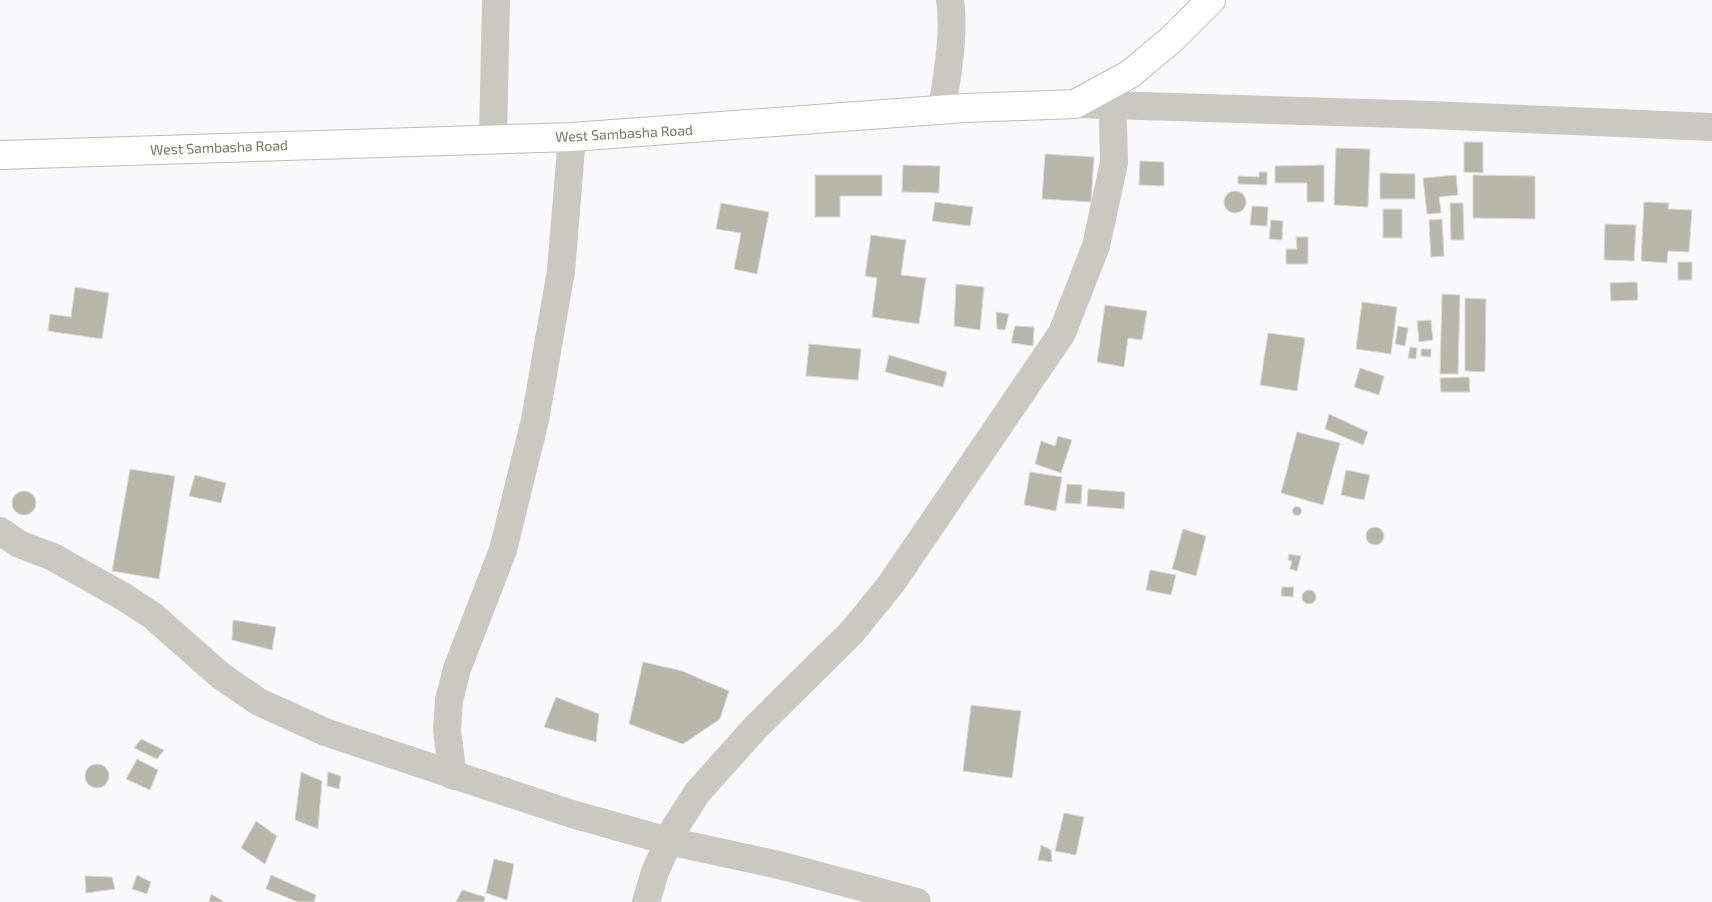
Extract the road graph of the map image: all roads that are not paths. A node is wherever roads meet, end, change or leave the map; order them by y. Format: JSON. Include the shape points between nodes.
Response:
{"nodes":[{"id":1,"x":496,"y":0,"type":"edge"},
{"id":2,"x":950,"y":0,"type":"edge"},
{"id":3,"x":1211,"y":0,"type":"edge"},
{"id":4,"x":1075,"y":104,"type":"junction"},
{"id":5,"x":942,"y":110,"type":"junction"},
{"id":6,"x":1113,"y":123,"type":"dead end"},
{"id":7,"x":1712,"y":127,"type":"edge"},
{"id":8,"x":572,"y":137,"type":"junction"},
{"id":9,"x":492,"y":140,"type":"junction"},
{"id":10,"x":0,"y":155,"type":"edge"},
{"id":11,"x":0,"y":532,"type":"edge"},
{"id":12,"x":453,"y":776,"type":"junction"},
{"id":13,"x":668,"y":841,"type":"junction"},
{"id":14,"x":646,"y":902,"type":"edge"},
{"id":15,"x":917,"y":902,"type":"edge"}],
"edges":[{"from":1,"to":9,"type":"street"},
{"from":2,"to":5,"type":"street","via":[[952,10]]},
{"from":3,"to":4,"type":"street","name":"West Sambasha Road","via":[[1130,74]]},
{"from":4,"to":5,"type":"street","name":"West Sambasha Road"},
{"from":4,"to":7,"type":"street"},
{"from":5,"to":8,"type":"street","name":"West Sambasha Road"},
{"from":6,"to":13,"type":"street","via":[[1114,163],[1096,246],[1062,334],[891,584],[852,632],[719,767],[697,793]]},
{"from":8,"to":9,"type":"street","name":"West Sambasha Road"},
{"from":8,"to":12,"type":"street","via":[[561,271],[535,420],[503,550],[460,660],[449,700],[447,731]]},
{"from":9,"to":10,"type":"street","name":"West Sambasha Road"},
{"from":11,"to":12,"type":"street","via":[[124,597],[152,616],[221,676],[259,702],[325,732]]},
{"from":12,"to":13,"type":"street"},
{"from":13,"to":14,"type":"street"},
{"from":13,"to":15,"type":"street","via":[[780,865]]}]}
